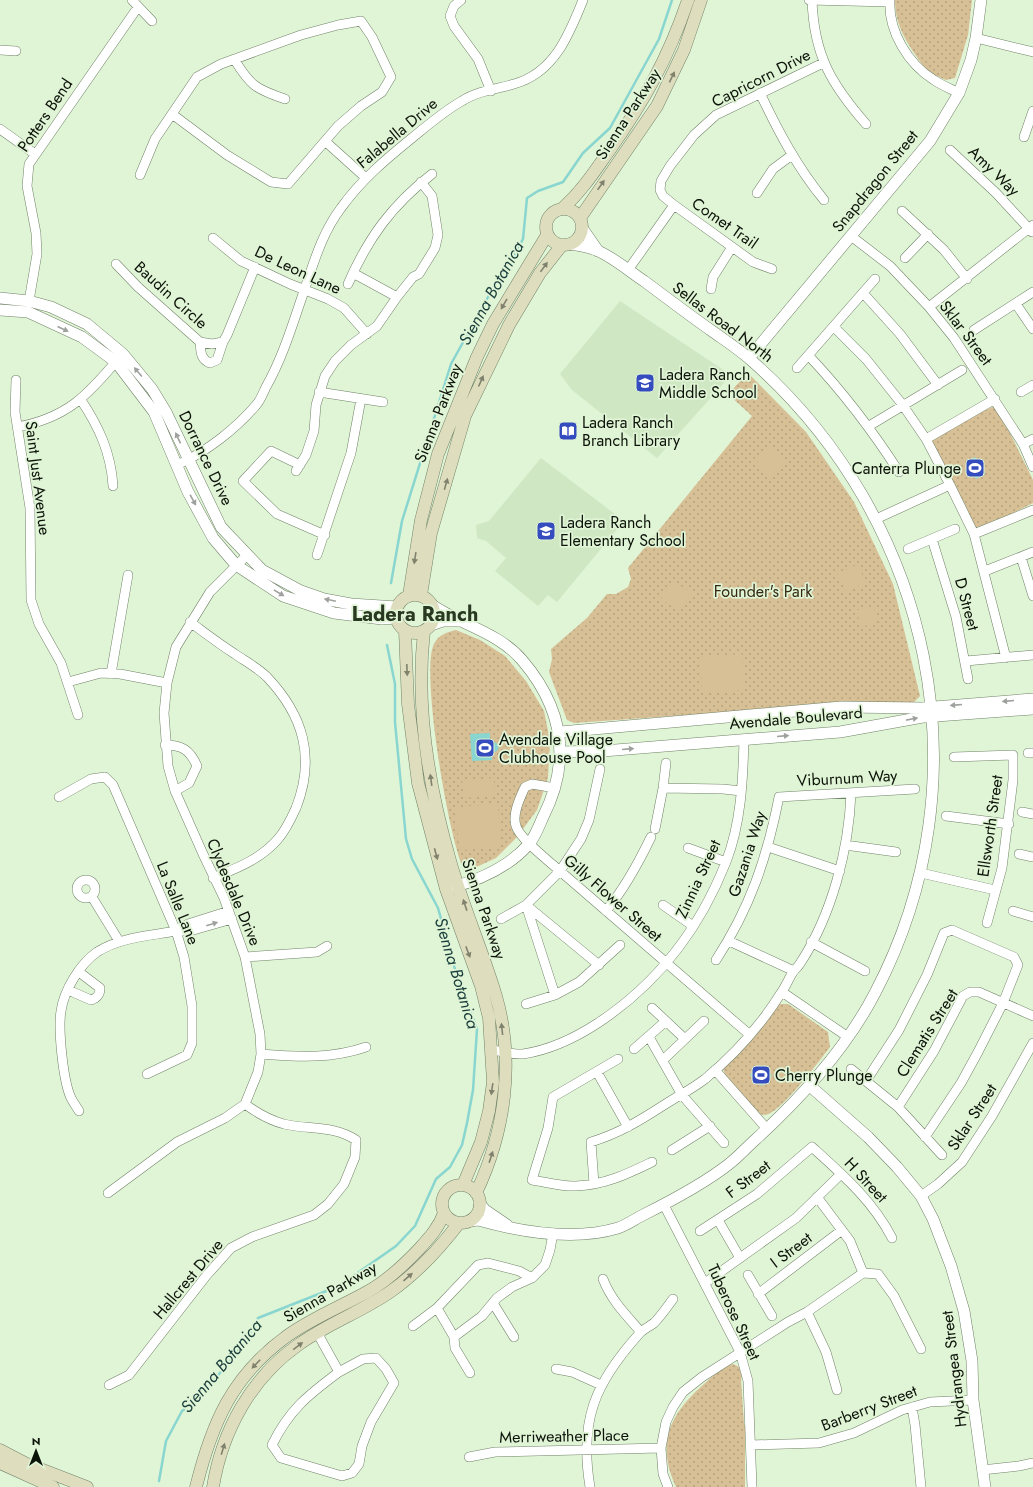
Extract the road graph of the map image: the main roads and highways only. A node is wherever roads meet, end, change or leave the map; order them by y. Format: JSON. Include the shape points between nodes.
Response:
{"nodes":[{"id":1,"x":688,"y":0,"type":"edge"},
{"id":2,"x":701,"y":0,"type":"edge"},
{"id":3,"x":563,"y":208,"type":"junction"},
{"id":4,"x":581,"y":223,"type":"junction"},
{"id":5,"x":547,"y":235,"type":"junction"},
{"id":6,"x":566,"y":245,"type":"junction"},
{"id":7,"x":415,"y":595,"type":"junction"},
{"id":8,"x":428,"y":628,"type":"junction"},
{"id":9,"x":405,"y":631,"type":"junction"},
{"id":10,"x":498,"y":1051,"type":"junction"},
{"id":11,"x":463,"y":1185,"type":"junction"},
{"id":12,"x":478,"y":1198,"type":"junction"},
{"id":13,"x":444,"y":1213,"type":"junction"},
{"id":14,"x":464,"y":1222,"type":"junction"},
{"id":15,"x":368,"y":1292,"type":"junction"},
{"id":16,"x":320,"y":1331,"type":"junction"},
{"id":17,"x":0,"y":1450,"type":"edge"},
{"id":18,"x":0,"y":1463,"type":"edge"},
{"id":19,"x":53,"y":1487,"type":"edge"},
{"id":20,"x":87,"y":1487,"type":"edge"},
{"id":21,"x":196,"y":1487,"type":"edge"},
{"id":22,"x":213,"y":1487,"type":"edge"}],
"edges":[{"from":1,"to":3,"type":"main road","name":"Sienna Parkway","via":[[667,56],[644,100],[579,194]]},
{"from":4,"to":2,"type":"main road","name":"Sienna Parkway","one_way":true,"via":[[657,106],[684,50]]},
{"from":3,"to":4,"type":"main road","via":[[573,211]]},
{"from":3,"to":5,"type":"main road","name":"Sienna Parkway","via":[[548,218]]},
{"from":4,"to":6,"type":"main road","name":"Sienna Parkway","via":[[579,237]]},
{"from":5,"to":6,"type":"main road","via":[[556,244]]},
{"from":5,"to":7,"type":"main road","name":"Sienna Parkway","one_way":true,"via":[[493,324],[438,454],[421,520]]},
{"from":7,"to":6,"type":"main road","name":"Sienna Parkway","one_way":true,"via":[[465,416],[509,325],[540,272]]},
{"from":7,"to":8,"type":"main road","name":"Sienna Parkway","via":[[432,605],[434,615]]},
{"from":7,"to":9,"type":"main road","via":[[400,602],[396,612],[399,626]]},
{"from":8,"to":9,"type":"main road","via":[[411,633]]},
{"from":10,"to":8,"type":"main road","name":"Sienna Parkway","one_way":true,"via":[[502,1024],[496,997],[443,834],[433,792],[423,723],[421,673]]},
{"from":9,"to":10,"type":"main road","name":"Sienna Parkway","one_way":true,"via":[[408,704],[418,783],[446,889],[481,986]]},
{"from":10,"to":11,"type":"main road","name":"Sienna Parkway","one_way":true,"via":[[489,1111],[481,1142]]},
{"from":12,"to":10,"type":"main road","name":"Sienna Parkway","one_way":true,"via":[[501,1121],[504,1101]]},
{"from":11,"to":12,"type":"main road"},
{"from":11,"to":13,"type":"main road","name":"Sienna Parkway","via":[[447,1191],[442,1202]]},
{"from":12,"to":14,"type":"main road","name":"Sienna Parkway","via":[[477,1214]]},
{"from":13,"to":14,"type":"main road","via":[[448,1218]]},
{"from":13,"to":15,"type":"main road","name":"Sienna Parkway","via":[[437,1229],[414,1254],[399,1269]]},
{"from":16,"to":14,"type":"main road","name":"Sienna Parkway","one_way":true,"via":[[392,1291]]},
{"from":15,"to":16,"type":"main road","via":[[365,1297],[324,1320]]},
{"from":15,"to":21,"type":"main road","name":"Sienna Parkway","one_way":true,"via":[[299,1328],[265,1354],[247,1373],[226,1402],[210,1435]]},
{"from":22,"to":16,"type":"main road","name":"Sienna Parkway","one_way":true,"via":[[225,1441],[248,1397],[278,1362]]},
{"from":17,"to":20,"type":"main road","via":[[25,1463]]},
{"from":18,"to":19,"type":"main road"}]}
